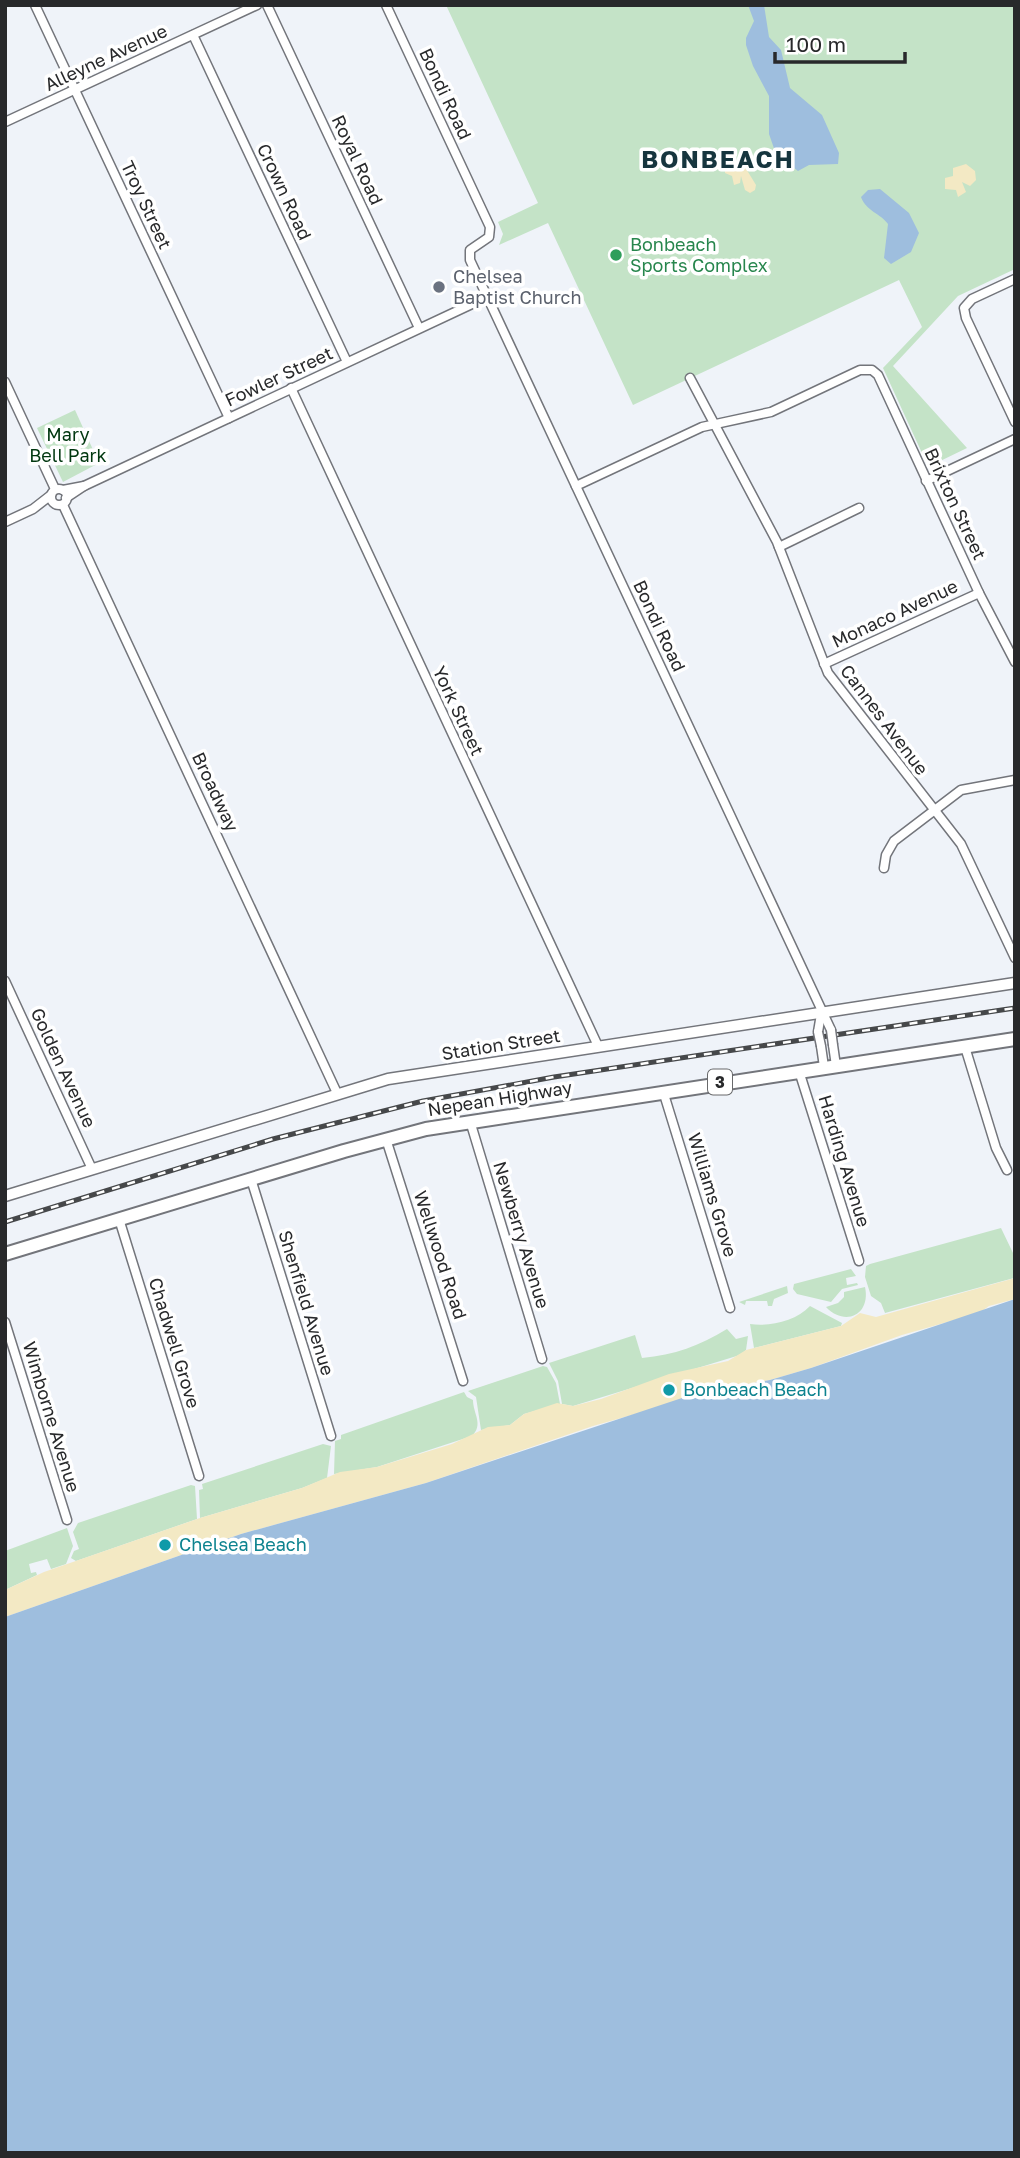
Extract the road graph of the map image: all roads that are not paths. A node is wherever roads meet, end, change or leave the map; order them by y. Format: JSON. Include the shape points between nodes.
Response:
{"nodes":[{"id":1,"x":35,"y":5,"type":"edge"},
{"id":2,"x":257,"y":5,"type":"edge"},
{"id":3,"x":267,"y":5,"type":"edge"},
{"id":4,"x":386,"y":5,"type":"edge"},
{"id":5,"x":193,"y":35,"type":"junction"},
{"id":6,"x":74,"y":90,"type":"junction"},
{"id":7,"x":5,"y":122,"type":"edge"},
{"id":8,"x":1015,"y":279,"type":"edge"},
{"id":9,"x":487,"y":297,"type":"junction"},
{"id":10,"x":419,"y":328,"type":"junction"},
{"id":11,"x":347,"y":362,"type":"junction"},
{"id":12,"x":690,"y":378,"type":"dead end"},
{"id":13,"x":5,"y":382,"type":"edge"},
{"id":14,"x":290,"y":388,"type":"junction"},
{"id":15,"x":229,"y":418,"type":"junction"},
{"id":16,"x":1015,"y":422,"type":"edge"},
{"id":17,"x":712,"y":424,"type":"junction"},
{"id":18,"x":1015,"y":439,"type":"edge"},
{"id":19,"x":926,"y":481,"type":"junction"},
{"id":20,"x":576,"y":486,"type":"junction"},
{"id":21,"x":59,"y":497,"type":"junction"},
{"id":22,"x":859,"y":508,"type":"dead end"},
{"id":23,"x":5,"y":522,"type":"edge"},
{"id":24,"x":779,"y":547,"type":"junction"},
{"id":25,"x":979,"y":593,"type":"junction"},
{"id":26,"x":1015,"y":662,"type":"edge"},
{"id":27,"x":824,"y":664,"type":"junction"},
{"id":28,"x":1015,"y":780,"type":"edge"},
{"id":29,"x":934,"y":811,"type":"junction"},
{"id":30,"x":884,"y":868,"type":"dead end"},
{"id":31,"x":1015,"y":958,"type":"edge"},
{"id":32,"x":5,"y":981,"type":"edge"},
{"id":33,"x":1015,"y":983,"type":"edge"},
{"id":34,"x":821,"y":1014,"type":"junction"},
{"id":35,"x":1015,"y":1039,"type":"edge"},
{"id":36,"x":598,"y":1046,"type":"junction"},
{"id":37,"x":965,"y":1046,"type":"junction"},
{"id":38,"x":830,"y":1066,"type":"junction"},
{"id":39,"x":799,"y":1071,"type":"junction"},
{"id":40,"x":663,"y":1091,"type":"junction"},
{"id":41,"x":337,"y":1093,"type":"junction"},
{"id":42,"x":470,"y":1121,"type":"junction"},
{"id":43,"x":386,"y":1139,"type":"junction"},
{"id":44,"x":92,"y":1169,"type":"junction"},
{"id":45,"x":1007,"y":1170,"type":"dead end"},
{"id":46,"x":251,"y":1179,"type":"junction"},
{"id":47,"x":5,"y":1196,"type":"edge"},
{"id":48,"x":119,"y":1219,"type":"junction"},
{"id":49,"x":5,"y":1254,"type":"edge"},
{"id":50,"x":859,"y":1261,"type":"dead end"},
{"id":51,"x":730,"y":1308,"type":"dead end"},
{"id":52,"x":5,"y":1322,"type":"edge"},
{"id":53,"x":542,"y":1359,"type":"dead end"},
{"id":54,"x":463,"y":1381,"type":"dead end"},
{"id":55,"x":331,"y":1436,"type":"dead end"},
{"id":56,"x":199,"y":1476,"type":"dead end"},
{"id":57,"x":67,"y":1520,"type":"dead end"}],
"edges":[{"from":1,"to":6,"type":"street","name":"Troy Street"},
{"from":2,"to":5,"type":"street","name":"Alleyne Avenue"},
{"from":3,"to":10,"type":"street","name":"Royal Road"},
{"from":4,"to":9,"type":"street","name":"Bondi Road","via":[[489,225],[490,234],[469,252]]},
{"from":5,"to":6,"type":"street","name":"Alleyne Avenue"},
{"from":5,"to":11,"type":"street","name":"Crown Road"},
{"from":6,"to":7,"type":"street","name":"Alleyne Avenue"},
{"from":6,"to":15,"type":"street","name":"Troy Street"},
{"from":8,"to":16,"type":"street","via":[[972,299],[964,312]]},
{"from":9,"to":10,"type":"street","name":"Fowler Street"},
{"from":9,"to":20,"type":"street","name":"Bondi Road"},
{"from":10,"to":11,"type":"street","name":"Fowler Street"},
{"from":11,"to":14,"type":"street","name":"Fowler Street"},
{"from":12,"to":17,"type":"street","name":"Cannes Avenue"},
{"from":13,"to":21,"type":"street","name":"Broadway"},
{"from":14,"to":15,"type":"street","name":"Fowler Street"},
{"from":14,"to":36,"type":"street","name":"York Street"},
{"from":15,"to":21,"type":"street","name":"Fowler Street"},
{"from":17,"to":19,"type":"street","name":"Brixton Street","via":[[771,412],[860,370],[872,370]]},
{"from":17,"to":20,"type":"street"},
{"from":17,"to":24,"type":"street","name":"Cannes Avenue"},
{"from":18,"to":19,"type":"street"},
{"from":19,"to":25,"type":"street","name":"Brixton Street"},
{"from":20,"to":34,"type":"street","name":"Bondi Road"},
{"from":21,"to":23,"type":"street","name":"Fowler Street","via":[[44,509]]},
{"from":21,"to":41,"type":"street","name":"Broadway"},
{"from":22,"to":24,"type":"street"},
{"from":24,"to":27,"type":"street","name":"Cannes Avenue"},
{"from":25,"to":26,"type":"street","name":"Brixton Street"},
{"from":25,"to":27,"type":"street","name":"Monaco Avenue"},
{"from":27,"to":29,"type":"street","name":"Cannes Avenue"},
{"from":28,"to":29,"type":"street","via":[[964,789]]},
{"from":29,"to":30,"type":"street","via":[[892,844]]},
{"from":29,"to":31,"type":"street","name":"Cannes Avenue","via":[[962,847]]},
{"from":32,"to":44,"type":"street","name":"Golden Avenue"},
{"from":33,"to":34,"type":"street","name":"Station Street"},
{"from":34,"to":36,"type":"street","name":"Station Street"},
{"from":34,"to":38,"type":"street","bridge":true,"via":[[818,1032]]},
{"from":34,"to":38,"type":"street","name":"Bondi Road","bridge":true,"via":[[831,1030]]},
{"from":35,"to":37,"type":"highway","name":"Nepean Highway","number":"3"},
{"from":36,"to":41,"type":"street","name":"Station Street","via":[[426,1072]]},
{"from":37,"to":38,"type":"highway","name":"Nepean Highway","number":"3"},
{"from":37,"to":45,"type":"street"},
{"from":38,"to":39,"type":"highway","name":"Nepean Highway","number":"3"},
{"from":39,"to":40,"type":"highway","name":"Nepean Highway","number":"3"},
{"from":39,"to":50,"type":"street","name":"Harding Avenue"},
{"from":40,"to":42,"type":"highway","name":"Nepean Highway","number":"3"},
{"from":40,"to":51,"type":"street","name":"Williams Grove"},
{"from":41,"to":44,"type":"street","name":"Station Street"},
{"from":42,"to":43,"type":"highway","name":"Nepean Highway","number":"3"},
{"from":42,"to":53,"type":"street","name":"Newberry Avenue"},
{"from":43,"to":46,"type":"highway","name":"Nepean Highway","number":"3"},
{"from":43,"to":54,"type":"street","name":"Wellwood Road"},
{"from":44,"to":47,"type":"street","name":"Station Street"},
{"from":46,"to":48,"type":"highway","name":"Nepean Highway","number":"3"},
{"from":46,"to":55,"type":"street","name":"Shenfield Avenue"},
{"from":48,"to":49,"type":"highway","name":"Nepean Highway","number":"3"},
{"from":48,"to":56,"type":"street","name":"Chadwell Grove"},
{"from":52,"to":57,"type":"street","name":"Wimborne Avenue"}]}
